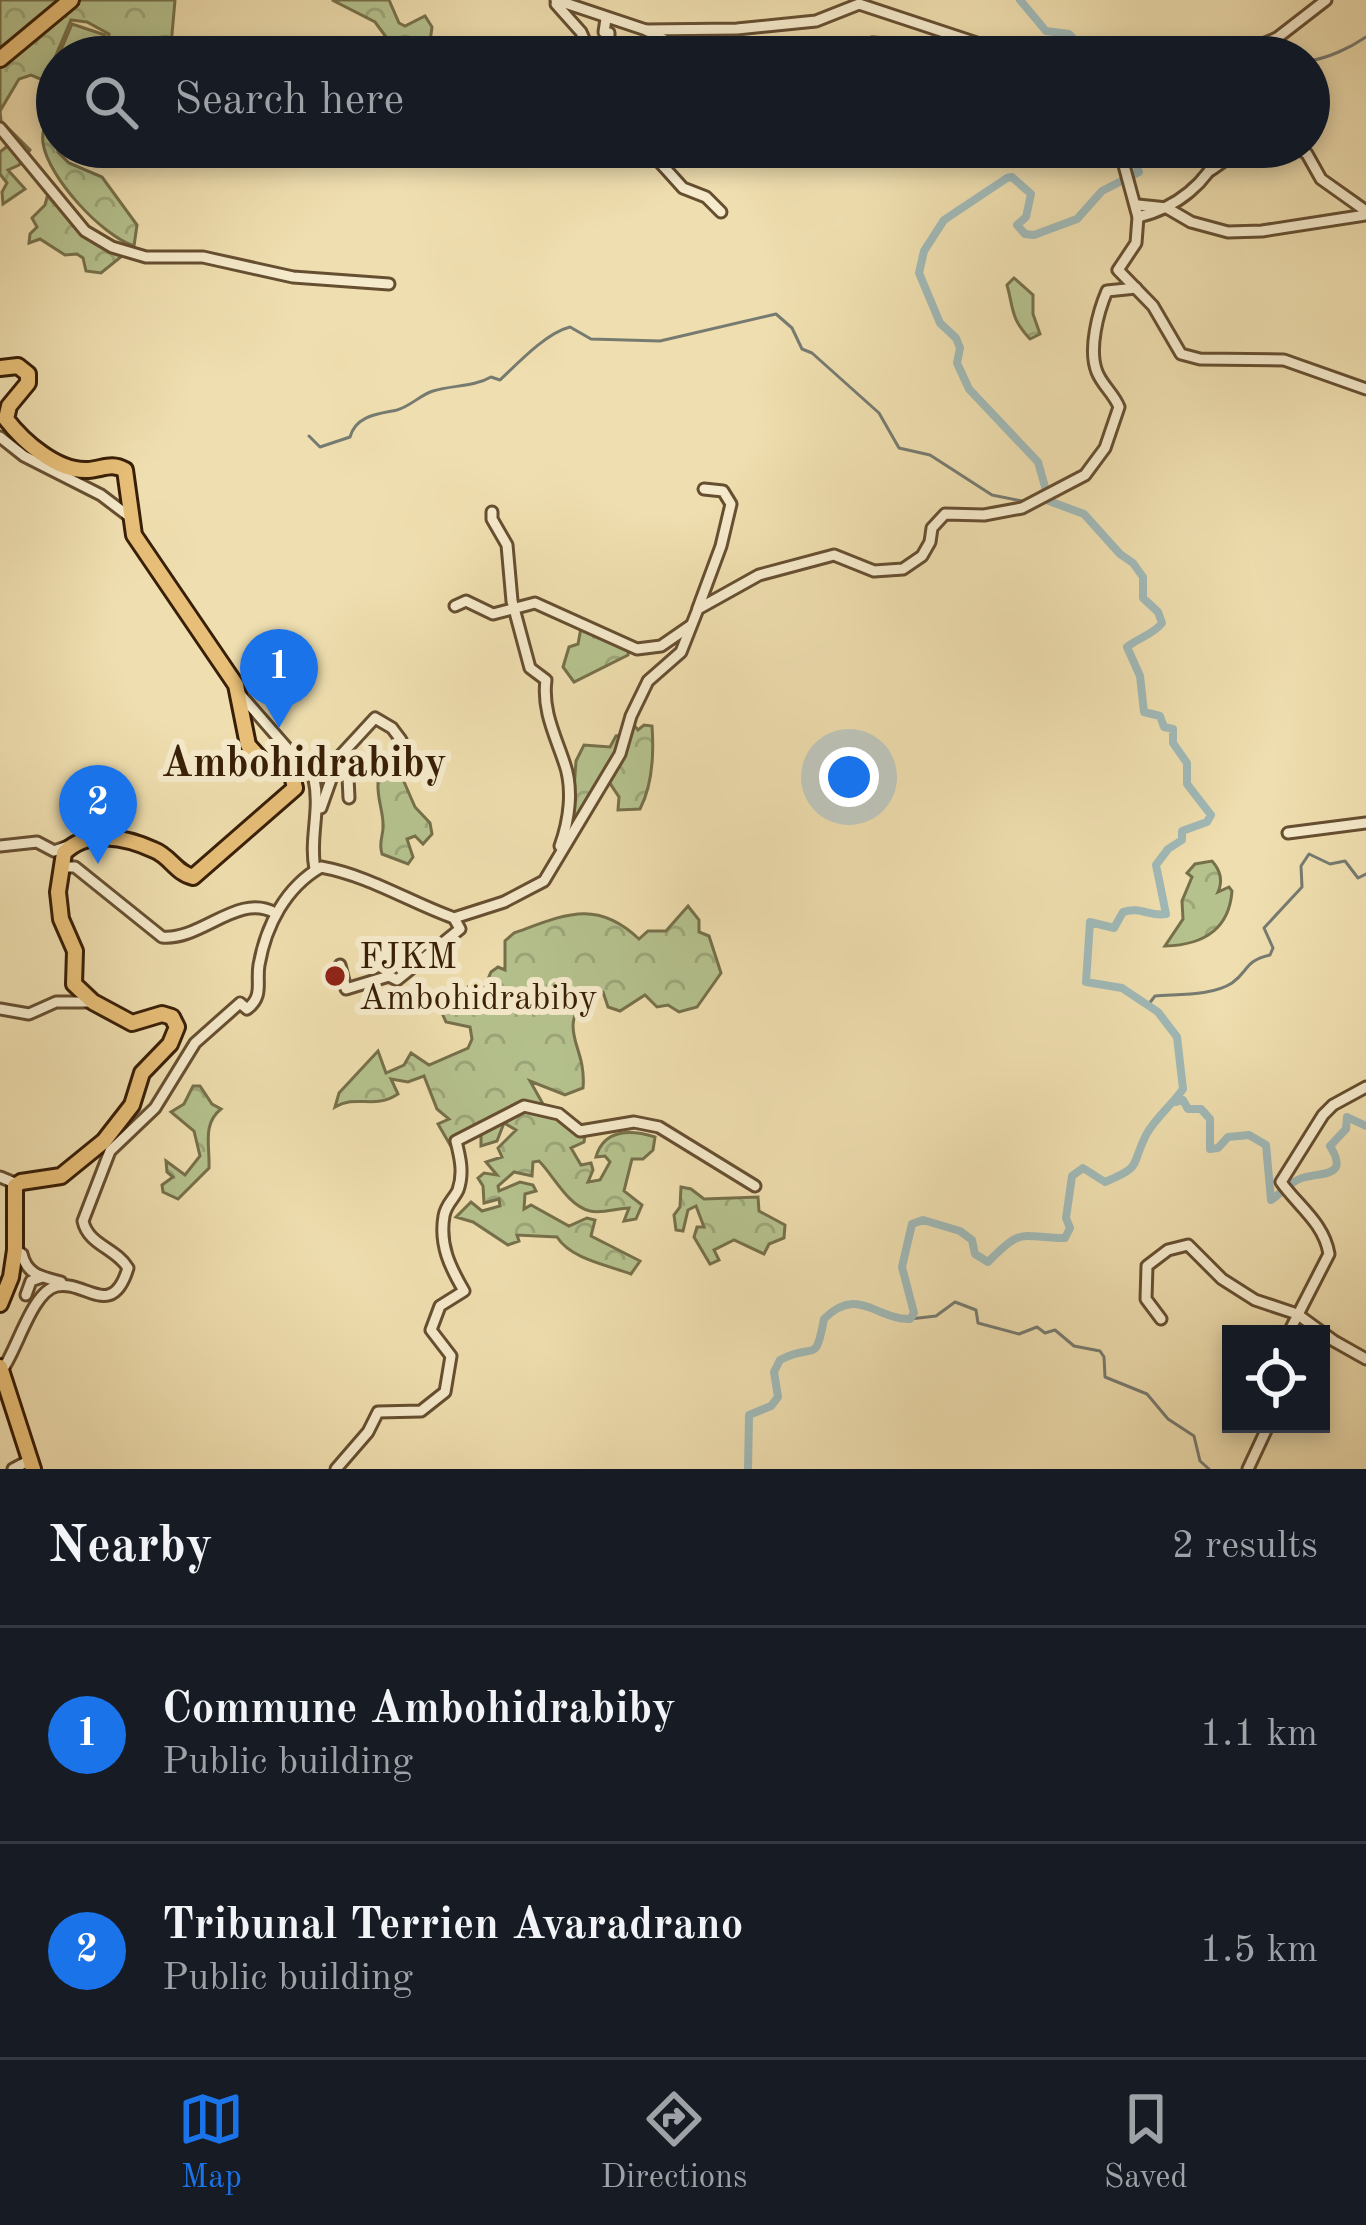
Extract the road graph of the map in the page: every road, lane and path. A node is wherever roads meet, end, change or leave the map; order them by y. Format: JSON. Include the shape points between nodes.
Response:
{"nodes":[{"id":1,"x":71,"y":0,"type":"edge"},
{"id":2,"x":554,"y":0,"type":"edge"},
{"id":3,"x":1326,"y":0,"type":"edge"},
{"id":4,"x":606,"y":19,"type":"junction"},
{"id":5,"x":646,"y":30,"type":"junction"},
{"id":6,"x":583,"y":36,"type":"edge"},
{"id":7,"x":609,"y":36,"type":"edge"},
{"id":8,"x":656,"y":36,"type":"edge"},
{"id":9,"x":955,"y":36,"type":"edge"},
{"id":10,"x":1280,"y":36,"type":"edge"},
{"id":11,"x":0,"y":59,"type":"edge"},
{"id":12,"x":0,"y":128,"type":"edge"},
{"id":13,"x":665,"y":168,"type":"edge"},
{"id":14,"x":1124,"y":168,"type":"edge"},
{"id":15,"x":1214,"y":168,"type":"edge"},
{"id":16,"x":1315,"y":168,"type":"edge"},
{"id":17,"x":1211,"y":170,"type":"joint"},
{"id":18,"x":1167,"y":208,"type":"junction"},
{"id":19,"x":1138,"y":211,"type":"junction"},
{"id":20,"x":721,"y":212,"type":"dead end"},
{"id":21,"x":1366,"y":213,"type":"edge"},
{"id":22,"x":1118,"y":270,"type":"junction"},
{"id":23,"x":389,"y":284,"type":"dead end"},
{"id":24,"x":1136,"y":288,"type":"junction"},
{"id":25,"x":1107,"y":291,"type":"junction"},
{"id":26,"x":0,"y":368,"type":"edge"},
{"id":27,"x":1366,"y":388,"type":"edge"},
{"id":28,"x":0,"y":436,"type":"edge"},
{"id":29,"x":704,"y":489,"type":"dead end"},
{"id":30,"x":492,"y":512,"type":"dead end"},
{"id":31,"x":130,"y":517,"type":"junction"},
{"id":32,"x":455,"y":606,"type":"dead end"},
{"id":33,"x":515,"y":606,"type":"junction"},
{"id":34,"x":698,"y":609,"type":"junction"},
{"id":35,"x":690,"y":626,"type":"junction"},
{"id":36,"x":240,"y":694,"type":"junction"},
{"id":37,"x":400,"y":740,"type":"dead end"},
{"id":38,"x":339,"y":757,"type":"junction"},
{"id":39,"x":349,"y":798,"type":"dead end"},
{"id":40,"x":315,"y":824,"type":"junction"},
{"id":41,"x":1366,"y":824,"type":"edge"},
{"id":42,"x":1288,"y":833,"type":"dead end"},
{"id":43,"x":72,"y":844,"type":"junction"},
{"id":44,"x":0,"y":846,"type":"edge"},
{"id":45,"x":59,"y":867,"type":"junction"},
{"id":46,"x":315,"y":869,"type":"junction"},
{"id":47,"x":548,"y":873,"type":"junction"},
{"id":48,"x":275,"y":913,"type":"junction"},
{"id":49,"x":454,"y":918,"type":"junction"},
{"id":50,"x":340,"y":965,"type":"dead end"},
{"id":51,"x":93,"y":1002,"type":"junction"},
{"id":52,"x":0,"y":1009,"type":"edge"},
{"id":53,"x":1366,"y":1087,"type":"edge"},
{"id":54,"x":103,"y":1163,"type":"junction"},
{"id":55,"x":66,"y":1172,"type":"junction"},
{"id":56,"x":0,"y":1177,"type":"edge"},
{"id":57,"x":17,"y":1184,"type":"junction"},
{"id":58,"x":755,"y":1186,"type":"dead end"},
{"id":59,"x":15,"y":1250,"type":"junction"},
{"id":60,"x":42,"y":1277,"type":"junction"},
{"id":61,"x":69,"y":1287,"type":"junction"},
{"id":62,"x":26,"y":1295,"type":"dead end"},
{"id":63,"x":0,"y":1304,"type":"edge"},
{"id":64,"x":1297,"y":1314,"type":"junction"},
{"id":65,"x":1161,"y":1319,"type":"dead end"},
{"id":66,"x":1292,"y":1325,"type":"edge"},
{"id":67,"x":1366,"y":1359,"type":"edge"},
{"id":68,"x":0,"y":1371,"type":"edge"},
{"id":69,"x":1265,"y":1433,"type":"edge"},
{"id":70,"x":32,"y":1465,"type":"edge"},
{"id":71,"x":13,"y":1469,"type":"edge"},
{"id":72,"x":336,"y":1469,"type":"edge"},
{"id":73,"x":1248,"y":1469,"type":"edge"}],
"edges":[{"from":1,"to":11,"type":"main road"},
{"from":2,"to":4,"type":"street"},
{"from":2,"to":6,"type":"street"},
{"from":3,"to":10,"type":"street"},
{"from":4,"to":5,"type":"street"},
{"from":4,"to":7,"type":"street"},
{"from":5,"to":8,"type":"street"},
{"from":5,"to":9,"type":"street","via":[[816,21],[860,4]]},
{"from":12,"to":23,"type":"street","via":[[85,231],[112,247]]},
{"from":13,"to":20,"type":"street"},
{"from":14,"to":19,"type":"street"},
{"from":15,"to":17,"type":"street"},
{"from":16,"to":21,"type":"street"},
{"from":17,"to":18,"type":"street"},
{"from":18,"to":19,"type":"street"},
{"from":18,"to":21,"type":"street","via":[[1228,232]]},
{"from":19,"to":22,"type":"street","via":[[1136,242]]},
{"from":22,"to":24,"type":"street"},
{"from":22,"to":25,"type":"street"},
{"from":24,"to":25,"type":"street"},
{"from":24,"to":27,"type":"street","via":[[1180,354],[1284,360]]},
{"from":25,"to":34,"type":"street","via":[[1094,358],[1119,407],[1096,465],[1022,508],[945,514],[922,556],[903,569],[874,571],[834,555],[759,574]]},
{"from":26,"to":31,"type":"main road","via":[[22,368],[29,379],[7,409],[8,423],[66,466],[123,468]]},
{"from":28,"to":31,"type":"street"},
{"from":29,"to":34,"type":"street","via":[[723,491],[731,504]]},
{"from":30,"to":33,"type":"street","via":[[507,545]]},
{"from":31,"to":36,"type":"main road","via":[[141,551]]},
{"from":32,"to":33,"type":"street","via":[[466,601],[494,614]]},
{"from":33,"to":35,"type":"street","via":[[545,606],[637,650],[661,646]]},
{"from":33,"to":47,"type":"street","via":[[530,668],[546,680],[546,711],[567,781],[569,821]]},
{"from":34,"to":35,"type":"street"},
{"from":35,"to":47,"type":"street","via":[[681,652],[648,680],[620,754]]},
{"from":36,"to":40,"type":"street","via":[[314,779]]},
{"from":36,"to":43,"type":"main road","via":[[248,745],[265,764],[292,775],[290,795],[193,877],[155,850],[102,837]]},
{"from":37,"to":38,"type":"street","via":[[375,718]]},
{"from":38,"to":39,"type":"street","via":[[347,756]]},
{"from":38,"to":40,"type":"street"},
{"from":40,"to":46,"type":"street"},
{"from":41,"to":42,"type":"street"},
{"from":43,"to":44,"type":"street"},
{"from":43,"to":45,"type":"main road"},
{"from":45,"to":48,"type":"street","via":[[76,866],[167,938],[248,908]]},
{"from":45,"to":51,"type":"main road","via":[[74,984]]},
{"from":46,"to":48,"type":"street"},
{"from":46,"to":49,"type":"street","via":[[358,875]]},
{"from":47,"to":49,"type":"street","via":[[504,902]]},
{"from":48,"to":54,"type":"street","via":[[254,1004],[240,1003],[195,1043],[154,1108]]},
{"from":49,"to":50,"type":"street","via":[[460,929],[397,980],[346,989]]},
{"from":51,"to":52,"type":"street","via":[[56,1002],[29,1014]]},
{"from":51,"to":55,"type":"main road","via":[[132,1022],[172,1017],[176,1035],[142,1073],[118,1127]]},
{"from":53,"to":64,"type":"street","via":[[1323,1115],[1281,1182],[1328,1245]]},
{"from":54,"to":55,"type":"street"},
{"from":54,"to":61,"type":"street","via":[[85,1231],[128,1268],[115,1291],[98,1297]]},
{"from":55,"to":57,"type":"main road"},
{"from":56,"to":57,"type":"street"},
{"from":57,"to":59,"type":"main road"},
{"from":58,"to":72,"type":"street","via":[[641,1123],[580,1131],[559,1114],[524,1106],[456,1141],[463,1162],[443,1243],[464,1291],[440,1306],[431,1330],[451,1356],[445,1392],[422,1411],[378,1412]]},
{"from":59,"to":60,"type":"street"},
{"from":59,"to":63,"type":"main road"},
{"from":60,"to":61,"type":"street"},
{"from":60,"to":62,"type":"street"},
{"from":61,"to":68,"type":"street","via":[[47,1291]]},
{"from":64,"to":65,"type":"street","via":[[1255,1300],[1188,1246],[1148,1266],[1146,1299]]},
{"from":64,"to":66,"type":"street"},
{"from":64,"to":67,"type":"street"},
{"from":68,"to":70,"type":"main road"},
{"from":69,"to":73,"type":"street"},
{"from":70,"to":71,"type":"street"}]}
